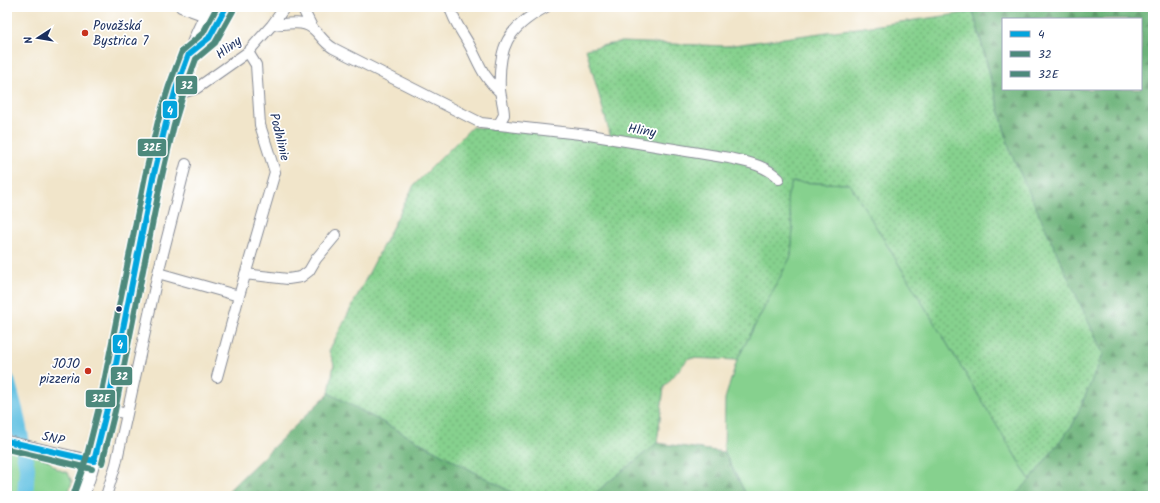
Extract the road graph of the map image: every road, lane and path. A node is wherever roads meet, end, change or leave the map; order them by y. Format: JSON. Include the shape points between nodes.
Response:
{"nodes":[{"id":1,"x":181,"y":7,"type":"edge"},
{"id":2,"x":285,"y":7,"type":"edge"},
{"id":3,"x":302,"y":7,"type":"edge"},
{"id":4,"x":450,"y":7,"type":"edge"},
{"id":5,"x":546,"y":7,"type":"edge"},
{"id":6,"x":209,"y":11,"type":"edge"},
{"id":7,"x":272,"y":25,"type":"junction"},
{"id":8,"x":312,"y":27,"type":"junction"},
{"id":9,"x":248,"y":52,"type":"junction"},
{"id":10,"x":176,"y":89,"type":"junction"},
{"id":11,"x":500,"y":92,"type":"junction"},
{"id":12,"x":496,"y":125,"type":"junction"},
{"id":13,"x":186,"y":164,"type":"dead end"},
{"id":14,"x":779,"y":179,"type":"dead end"},
{"id":15,"x":336,"y":235,"type":"dead end"},
{"id":16,"x":158,"y":273,"type":"junction"},
{"id":17,"x":245,"y":274,"type":"junction"},
{"id":18,"x":239,"y":296,"type":"junction"},
{"id":19,"x":217,"y":377,"type":"dead end"},
{"id":20,"x":107,"y":409,"type":"junction"},
{"id":21,"x":127,"y":414,"type":"junction"},
{"id":22,"x":7,"y":441,"type":"edge"},
{"id":23,"x":94,"y":461,"type":"junction"},
{"id":24,"x":82,"y":496,"type":"edge"},
{"id":25,"x":106,"y":496,"type":"edge"}],
"edges":[{"from":1,"to":6,"type":"street"},
{"from":2,"to":7,"type":"street","name":"Hliny"},
{"from":3,"to":8,"type":"street","name":"Hliny"},
{"from":4,"to":11,"type":"street","via":[[485,76]]},
{"from":5,"to":11,"type":"street","via":[[520,23],[505,44],[500,62]]},
{"from":6,"to":10,"type":"main road"},
{"from":7,"to":8,"type":"street","via":[[291,23]]},
{"from":7,"to":9,"type":"street","name":"Hliny"},
{"from":8,"to":12,"type":"street","name":"Hliny","via":[[322,40],[333,48],[478,122]]},
{"from":9,"to":10,"type":"street","name":"Hliny","via":[[197,88],[185,92]]},
{"from":9,"to":17,"type":"street","name":"Podhlinie","via":[[256,65],[260,125],[274,172]]},
{"from":10,"to":20,"type":"main road","via":[[152,178]]},
{"from":11,"to":12,"type":"street","via":[[504,115]]},
{"from":12,"to":14,"type":"street","name":"Hliny","via":[[589,136],[729,158],[765,168]]},
{"from":13,"to":16,"type":"street"},
{"from":15,"to":17,"type":"street","via":[[309,271],[300,277],[288,279]]},
{"from":16,"to":18,"type":"street"},
{"from":16,"to":21,"type":"street"},
{"from":17,"to":18,"type":"street","name":"Podhlinie"},
{"from":18,"to":19,"type":"street","name":"Podhlinie"},
{"from":20,"to":21,"type":"street"},
{"from":20,"to":23,"type":"main road"},
{"from":21,"to":25,"type":"street"},
{"from":22,"to":23,"type":"street","name":"SNP"},
{"from":23,"to":24,"type":"main road"}]}
